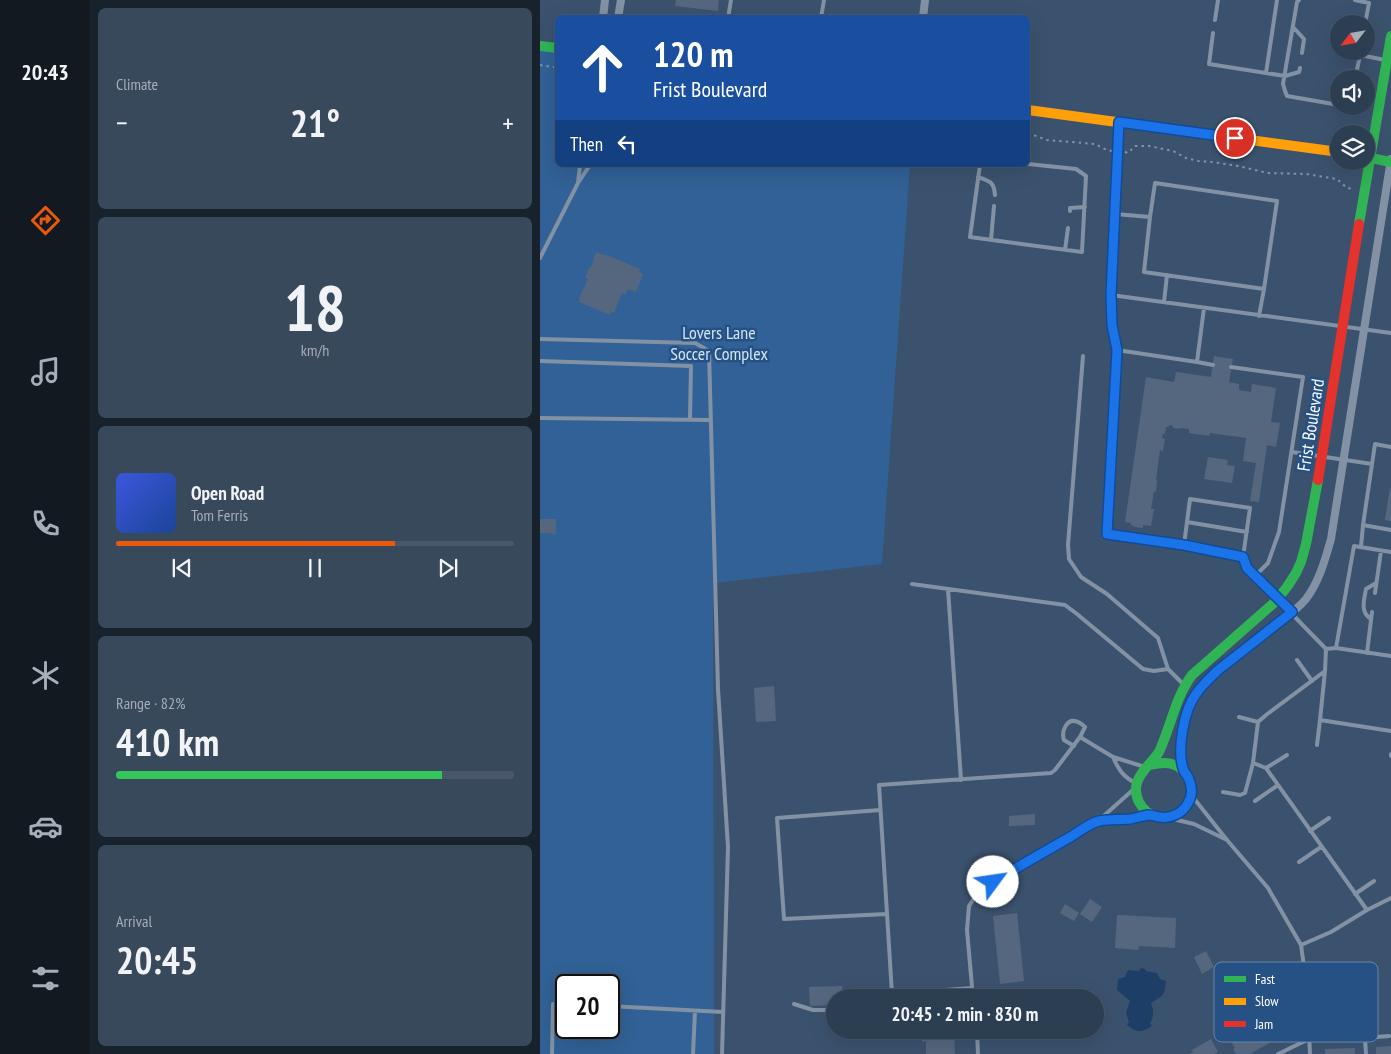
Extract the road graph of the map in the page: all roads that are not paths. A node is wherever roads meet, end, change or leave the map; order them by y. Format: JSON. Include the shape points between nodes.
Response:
{"nodes":[{"id":1,"x":605,"y":0,"type":"edge"},
{"id":2,"x":621,"y":0,"type":"edge"},
{"id":3,"x":731,"y":0,"type":"edge"},
{"id":4,"x":824,"y":0,"type":"edge"},
{"id":5,"x":925,"y":0,"type":"edge"},
{"id":6,"x":1218,"y":0,"type":"edge"},
{"id":7,"x":1277,"y":0,"type":"edge"},
{"id":8,"x":1299,"y":0,"type":"edge"},
{"id":9,"x":1355,"y":0,"type":"edge"},
{"id":10,"x":603,"y":15,"type":"edge"},
{"id":11,"x":618,"y":15,"type":"edge"},
{"id":12,"x":728,"y":15,"type":"edge"},
{"id":13,"x":822,"y":15,"type":"edge"},
{"id":14,"x":923,"y":15,"type":"edge"},
{"id":15,"x":1367,"y":15,"type":"edge"},
{"id":16,"x":1215,"y":20,"type":"dead end"},
{"id":17,"x":1293,"y":27,"type":"junction"},
{"id":18,"x":1213,"y":33,"type":"dead end"},
{"id":19,"x":1391,"y":36,"type":"edge"},
{"id":20,"x":540,"y":46,"type":"edge"},
{"id":21,"x":555,"y":48,"type":"edge"},
{"id":22,"x":1302,"y":53,"type":"dead end"},
{"id":23,"x":1375,"y":57,"type":"edge"},
{"id":24,"x":1387,"y":60,"type":"junction"},
{"id":25,"x":1300,"y":68,"type":"dead end"},
{"id":26,"x":1266,"y":73,"type":"junction"},
{"id":27,"x":1285,"y":76,"type":"junction"},
{"id":28,"x":1330,"y":103,"type":"edge"},
{"id":29,"x":1030,"y":110,"type":"edge"},
{"id":30,"x":1119,"y":122,"type":"junction"},
{"id":31,"x":1374,"y":125,"type":"edge"},
{"id":32,"x":1330,"y":151,"type":"edge"},
{"id":33,"x":1375,"y":159,"type":"edge"},
{"id":34,"x":1391,"y":161,"type":"edge"},
{"id":35,"x":1030,"y":164,"type":"edge"},
{"id":36,"x":580,"y":167,"type":"edge"},
{"id":37,"x":589,"y":167,"type":"edge"},
{"id":38,"x":980,"y":167,"type":"edge"},
{"id":39,"x":1367,"y":170,"type":"edge"},
{"id":40,"x":978,"y":177,"type":"junction"},
{"id":41,"x":578,"y":183,"type":"junction"},
{"id":42,"x":995,"y":195,"type":"dead end"},
{"id":43,"x":994,"y":206,"type":"dead end"},
{"id":44,"x":1085,"y":207,"type":"junction"},
{"id":45,"x":1070,"y":211,"type":"dead end"},
{"id":46,"x":1115,"y":214,"type":"junction"},
{"id":47,"x":1150,"y":217,"type":"junction"},
{"id":48,"x":1068,"y":228,"type":"dead end"},
{"id":49,"x":991,"y":240,"type":"junction"},
{"id":50,"x":1065,"y":250,"type":"junction"},
{"id":51,"x":540,"y":258,"type":"edge"},
{"id":52,"x":1167,"y":275,"type":"junction"},
{"id":53,"x":1264,"y":289,"type":"junction"},
{"id":54,"x":1111,"y":295,"type":"junction"},
{"id":55,"x":1164,"y":302,"type":"junction"},
{"id":56,"x":1204,"y":308,"type":"junction"},
{"id":57,"x":1259,"y":316,"type":"junction"},
{"id":58,"x":1342,"y":326,"type":"junction"},
{"id":59,"x":1364,"y":329,"type":"junction"},
{"id":60,"x":1391,"y":334,"type":"edge"},
{"id":61,"x":540,"y":339,"type":"edge"},
{"id":62,"x":1117,"y":350,"type":"junction"},
{"id":63,"x":1083,"y":356,"type":"dead end"},
{"id":64,"x":540,"y":361,"type":"edge"},
{"id":65,"x":1197,"y":362,"type":"junction"},
{"id":66,"x":1213,"y":365,"type":"dead end"},
{"id":67,"x":1231,"y":367,"type":"dead end"},
{"id":68,"x":540,"y":418,"type":"edge"},
{"id":69,"x":690,"y":419,"type":"junction"},
{"id":70,"x":711,"y":420,"type":"junction"},
{"id":71,"x":1391,"y":447,"type":"edge"},
{"id":72,"x":1292,"y":452,"type":"junction"},
{"id":73,"x":1322,"y":457,"type":"junction"},
{"id":74,"x":1343,"y":460,"type":"junction"},
{"id":75,"x":1372,"y":464,"type":"junction"},
{"id":76,"x":1187,"y":522,"type":"junction"},
{"id":77,"x":1363,"y":525,"type":"junction"},
{"id":78,"x":1391,"y":530,"type":"edge"},
{"id":79,"x":1247,"y":532,"type":"junction"},
{"id":80,"x":1184,"y":545,"type":"junction"},
{"id":81,"x":1361,"y":547,"type":"junction"},
{"id":82,"x":1381,"y":551,"type":"junction"},
{"id":83,"x":1391,"y":552,"type":"edge"},
{"id":84,"x":1243,"y":557,"type":"junction"},
{"id":85,"x":1255,"y":576,"type":"junction"},
{"id":86,"x":1376,"y":583,"type":"junction"},
{"id":87,"x":912,"y":584,"type":"dead end"},
{"id":88,"x":948,"y":589,"type":"junction"},
{"id":89,"x":1375,"y":592,"type":"dead end"},
{"id":90,"x":1278,"y":599,"type":"junction"},
{"id":91,"x":1292,"y":612,"type":"junction"},
{"id":92,"x":1372,"y":612,"type":"dead end"},
{"id":93,"x":1371,"y":619,"type":"junction"},
{"id":94,"x":1336,"y":648,"type":"junction"},
{"id":95,"x":1326,"y":649,"type":"junction"},
{"id":96,"x":1366,"y":653,"type":"junction"},
{"id":97,"x":1391,"y":656,"type":"edge"},
{"id":98,"x":1297,"y":660,"type":"dead end"},
{"id":99,"x":1168,"y":669,"type":"junction"},
{"id":100,"x":1325,"y":671,"type":"junction"},
{"id":101,"x":1312,"y":680,"type":"junction"},
{"id":102,"x":1184,"y":685,"type":"junction"},
{"id":103,"x":1239,"y":717,"type":"dead end"},
{"id":104,"x":1320,"y":720,"type":"junction"},
{"id":105,"x":1258,"y":722,"type":"junction"},
{"id":106,"x":1391,"y":731,"type":"edge"},
{"id":107,"x":1080,"y":737,"type":"junction"},
{"id":108,"x":1317,"y":745,"type":"dead end"},
{"id":109,"x":1074,"y":746,"type":"junction"},
{"id":110,"x":1287,"y":755,"type":"dead end"},
{"id":111,"x":1113,"y":757,"type":"junction"},
{"id":112,"x":1253,"y":763,"type":"junction"},
{"id":113,"x":1149,"y":766,"type":"junction"},
{"id":114,"x":1266,"y":768,"type":"junction"},
{"id":115,"x":1184,"y":771,"type":"junction"},
{"id":116,"x":961,"y":780,"type":"junction"},
{"id":117,"x":1137,"y":785,"type":"junction"},
{"id":118,"x":1278,"y":785,"type":"junction"},
{"id":119,"x":1223,"y":792,"type":"dead end"},
{"id":120,"x":1191,"y":795,"type":"junction"},
{"id":121,"x":1255,"y":801,"type":"dead end"},
{"id":122,"x":880,"y":810,"type":"junction"},
{"id":123,"x":1151,"y":815,"type":"junction"},
{"id":124,"x":1168,"y":817,"type":"junction"},
{"id":125,"x":1329,"y":818,"type":"dead end"},
{"id":126,"x":1098,"y":822,"type":"junction"},
{"id":127,"x":1310,"y":831,"type":"junction"},
{"id":128,"x":1227,"y":840,"type":"junction"},
{"id":129,"x":1321,"y":847,"type":"junction"},
{"id":130,"x":1300,"y":862,"type":"dead end"},
{"id":131,"x":1374,"y":881,"type":"dead end"},
{"id":132,"x":1355,"y":894,"type":"junction"},
{"id":133,"x":1391,"y":898,"type":"edge"},
{"id":134,"x":1366,"y":910,"type":"junction"},
{"id":135,"x":887,"y":914,"type":"junction"},
{"id":136,"x":1301,"y":945,"type":"junction"},
{"id":137,"x":1303,"y":962,"type":"edge"},
{"id":138,"x":972,"y":988,"type":"joint"},
{"id":139,"x":892,"y":989,"type":"edge"},
{"id":140,"x":959,"y":989,"type":"edge"},
{"id":141,"x":555,"y":1004,"type":"edge"},
{"id":142,"x":794,"y":1004,"type":"dead end"},
{"id":143,"x":620,"y":1007,"type":"edge"},
{"id":144,"x":695,"y":1010,"type":"junction"},
{"id":145,"x":826,"y":1010,"type":"edge"},
{"id":146,"x":723,"y":1012,"type":"junction"},
{"id":147,"x":1388,"y":1036,"type":"dead end"},
{"id":148,"x":1378,"y":1037,"type":"edge"},
{"id":149,"x":977,"y":1039,"type":"edge"},
{"id":150,"x":1301,"y":1042,"type":"edge"},
{"id":151,"x":552,"y":1054,"type":"edge"},
{"id":152,"x":693,"y":1054,"type":"edge"},
{"id":153,"x":722,"y":1054,"type":"edge"},
{"id":154,"x":978,"y":1054,"type":"edge"},
{"id":155,"x":1278,"y":1054,"type":"edge"}],
"edges":[{"from":1,"to":10,"type":"street"},
{"from":2,"to":11,"type":"street"},
{"from":3,"to":12,"type":"lane"},
{"from":4,"to":13,"type":"lane"},
{"from":5,"to":14,"type":"street"},
{"from":6,"to":16,"type":"lane"},
{"from":7,"to":26,"type":"lane"},
{"from":8,"to":17,"type":"lane"},
{"from":9,"to":15,"type":"lane","via":[[1369,3]]},
{"from":17,"to":22,"type":"lane","via":[[1304,38]]},
{"from":17,"to":27,"type":"lane"},
{"from":18,"to":26,"type":"lane","via":[[1209,64]]},
{"from":19,"to":24,"type":"street","name":"Frist Boulevard"},
{"from":20,"to":21,"type":"street"},
{"from":23,"to":24,"type":"lane"},
{"from":24,"to":31,"type":"street","name":"Frist Boulevard"},
{"from":25,"to":27,"type":"lane","via":[[1299,72]]},
{"from":26,"to":27,"type":"lane"},
{"from":27,"to":28,"type":"lane","via":[[1284,91],[1288,96]]},
{"from":29,"to":30,"type":"street"},
{"from":30,"to":32,"type":"street"},
{"from":30,"to":46,"type":"lane"},
{"from":33,"to":34,"type":"street"},
{"from":34,"to":59,"type":"street","name":"Frist Boulevard"},
{"from":35,"to":44,"type":"lane","via":[[1076,170],[1086,176]]},
{"from":36,"to":41,"type":"lane"},
{"from":37,"to":41,"type":"lane"},
{"from":38,"to":40,"type":"lane"},
{"from":39,"to":58,"type":"street","name":"Frist Boulevard"},
{"from":40,"to":42,"type":"lane","via":[[995,186]]},
{"from":40,"to":49,"type":"lane","via":[[970,237]]},
{"from":41,"to":51,"type":"lane"},
{"from":43,"to":49,"type":"lane"},
{"from":44,"to":45,"type":"lane","via":[[1070,208]]},
{"from":44,"to":50,"type":"lane","via":[[1082,252]]},
{"from":46,"to":47,"type":"lane"},
{"from":46,"to":54,"type":"lane"},
{"from":47,"to":52,"type":"lane","via":[[1144,272]]},
{"from":47,"to":53,"type":"lane","via":[[1154,183],[1277,201]]},
{"from":48,"to":50,"type":"lane"},
{"from":49,"to":50,"type":"lane"},
{"from":52,"to":53,"type":"lane"},
{"from":52,"to":55,"type":"lane"},
{"from":53,"to":57,"type":"lane"},
{"from":54,"to":55,"type":"lane"},
{"from":54,"to":62,"type":"lane"},
{"from":55,"to":56,"type":"lane"},
{"from":56,"to":57,"type":"lane"},
{"from":56,"to":65,"type":"lane"},
{"from":57,"to":58,"type":"lane"},
{"from":58,"to":59,"type":"lane"},
{"from":58,"to":73,"type":"street","name":"Frist Boulevard"},
{"from":59,"to":60,"type":"lane"},
{"from":59,"to":74,"type":"street","name":"Frist Boulevard"},
{"from":61,"to":70,"type":"lane","via":[[695,343],[709,351]]},
{"from":62,"to":65,"type":"lane"},
{"from":62,"to":80,"type":"lane","via":[[1107,534]]},
{"from":63,"to":99,"type":"lane","via":[[1069,559],[1081,577],[1107,594],[1158,638]]},
{"from":64,"to":69,"type":"lane","via":[[691,366]]},
{"from":65,"to":66,"type":"lane"},
{"from":67,"to":72,"type":"lane","via":[[1303,377]]},
{"from":68,"to":69,"type":"lane"},
{"from":69,"to":70,"type":"lane"},
{"from":70,"to":146,"type":"lane","via":[[718,689],[728,847]]},
{"from":71,"to":75,"type":"lane","via":[[1375,444]]},
{"from":72,"to":73,"type":"lane"},
{"from":72,"to":85,"type":"lane","via":[[1279,532],[1268,563]]},
{"from":73,"to":74,"type":"lane"},
{"from":73,"to":90,"type":"street","name":"Frist Boulevard","via":[[1301,562]]},
{"from":74,"to":75,"type":"lane"},
{"from":74,"to":91,"type":"street","name":"Frist Boulevard","via":[[1326,558],[1314,588]]},
{"from":75,"to":77,"type":"lane"},
{"from":76,"to":79,"type":"lane"},
{"from":76,"to":79,"type":"lane","via":[[1190,499],[1250,508]]},
{"from":76,"to":80,"type":"lane"},
{"from":77,"to":78,"type":"lane"},
{"from":77,"to":81,"type":"lane"},
{"from":79,"to":84,"type":"lane"},
{"from":80,"to":84,"type":"lane"},
{"from":81,"to":82,"type":"lane"},
{"from":81,"to":94,"type":"lane","via":[[1354,546]]},
{"from":82,"to":83,"type":"lane"},
{"from":82,"to":86,"type":"lane"},
{"from":84,"to":85,"type":"lane"},
{"from":85,"to":90,"type":"lane"},
{"from":86,"to":89,"type":"lane"},
{"from":86,"to":93,"type":"lane","via":[[1366,589],[1363,607]]},
{"from":87,"to":88,"type":"lane"},
{"from":88,"to":99,"type":"lane","via":[[1065,605],[1143,669]]},
{"from":88,"to":116,"type":"lane"},
{"from":90,"to":91,"type":"lane"},
{"from":90,"to":102,"type":"street","name":"Frist Boulevard"},
{"from":91,"to":95,"type":"lane"},
{"from":91,"to":115,"type":"street","name":"Frist Boulevard","via":[[1217,671],[1196,694],[1184,725]]},
{"from":92,"to":93,"type":"lane"},
{"from":93,"to":96,"type":"lane"},
{"from":94,"to":95,"type":"lane"},
{"from":94,"to":96,"type":"lane"},
{"from":95,"to":100,"type":"lane"},
{"from":96,"to":97,"type":"lane"},
{"from":98,"to":101,"type":"lane"},
{"from":99,"to":102,"type":"lane"},
{"from":100,"to":101,"type":"lane"},
{"from":100,"to":104,"type":"lane"},
{"from":101,"to":105,"type":"lane"},
{"from":102,"to":113,"type":"street","name":"Frist Boulevard","via":[[1160,750]]},
{"from":103,"to":105,"type":"lane"},
{"from":104,"to":106,"type":"lane"},
{"from":104,"to":108,"type":"lane"},
{"from":105,"to":112,"type":"lane"},
{"from":107,"to":109,"type":"lane"},
{"from":107,"to":109,"type":"lane","via":[[1085,727],[1078,722],[1072,721],[1063,729],[1064,740]]},
{"from":107,"to":111,"type":"lane"},
{"from":109,"to":116,"type":"lane","via":[[1051,773]]},
{"from":110,"to":114,"type":"lane"},
{"from":111,"to":113,"type":"lane"},
{"from":111,"to":117,"type":"lane","via":[[1122,773]]},
{"from":112,"to":114,"type":"lane"},
{"from":112,"to":119,"type":"lane","via":[[1245,793]]},
{"from":113,"to":115,"type":"street","via":[[1164,762]]},
{"from":113,"to":117,"type":"street","name":"Frist Boulevard"},
{"from":114,"to":118,"type":"lane"},
{"from":115,"to":120,"type":"street","name":"Frist Boulevard","via":[[1192,786]]},
{"from":116,"to":122,"type":"lane","via":[[879,785]]},
{"from":117,"to":123,"type":"street","via":[[1139,803]]},
{"from":117,"to":126,"type":"lane"},
{"from":118,"to":121,"type":"lane"},
{"from":118,"to":127,"type":"lane"},
{"from":120,"to":124,"type":"street","via":[[1183,810]]},
{"from":120,"to":128,"type":"lane"},
{"from":122,"to":135,"type":"lane"},
{"from":122,"to":135,"type":"lane","via":[[777,818],[784,919]]},
{"from":123,"to":124,"type":"street"},
{"from":123,"to":126,"type":"lane"},
{"from":124,"to":128,"type":"lane","via":[[1194,824]]},
{"from":125,"to":127,"type":"lane"},
{"from":126,"to":138,"type":"lane","via":[[979,891],[969,906],[967,930]]},
{"from":127,"to":129,"type":"lane"},
{"from":128,"to":136,"type":"lane","via":[[1268,888]]},
{"from":129,"to":130,"type":"lane"},
{"from":129,"to":132,"type":"lane"},
{"from":131,"to":132,"type":"lane"},
{"from":132,"to":134,"type":"lane"},
{"from":133,"to":134,"type":"lane"},
{"from":134,"to":136,"type":"lane","via":[[1331,932]]},
{"from":135,"to":139,"type":"lane"},
{"from":136,"to":137,"type":"lane"},
{"from":138,"to":140,"type":"lane"},
{"from":141,"to":151,"type":"lane"},
{"from":142,"to":145,"type":"lane"},
{"from":143,"to":144,"type":"lane"},
{"from":144,"to":146,"type":"lane"},
{"from":144,"to":152,"type":"lane"},
{"from":146,"to":153,"type":"lane"},
{"from":147,"to":148,"type":"lane"},
{"from":149,"to":154,"type":"lane"},
{"from":150,"to":155,"type":"lane"}]}
